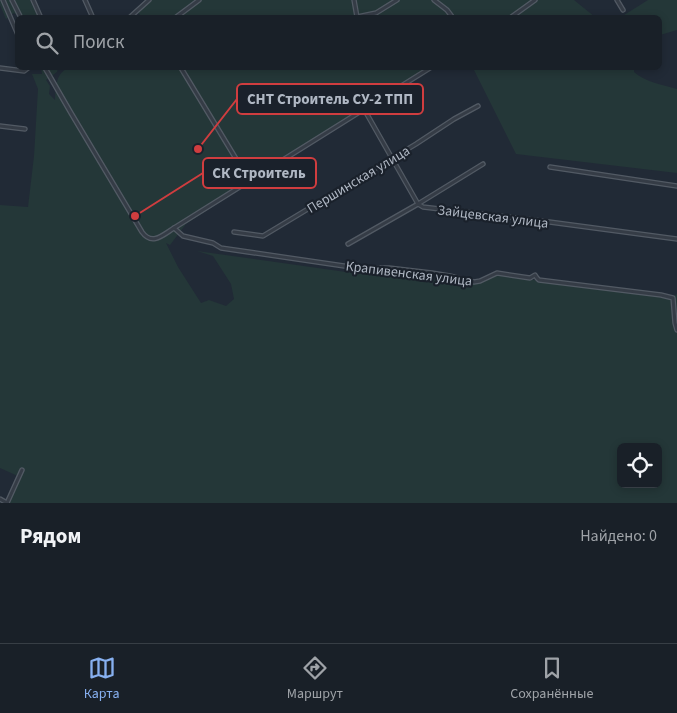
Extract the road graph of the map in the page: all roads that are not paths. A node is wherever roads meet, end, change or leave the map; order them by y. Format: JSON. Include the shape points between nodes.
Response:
{"nodes":[{"id":1,"x":3,"y":0,"type":"edge"},
{"id":2,"x":12,"y":0,"type":"edge"},
{"id":3,"x":33,"y":0,"type":"edge"},
{"id":4,"x":85,"y":0,"type":"edge"},
{"id":5,"x":148,"y":0,"type":"edge"},
{"id":6,"x":199,"y":0,"type":"edge"},
{"id":7,"x":354,"y":0,"type":"edge"},
{"id":8,"x":397,"y":0,"type":"edge"},
{"id":9,"x":434,"y":0,"type":"edge"},
{"id":10,"x":535,"y":0,"type":"edge"},
{"id":11,"x":617,"y":0,"type":"edge"},
{"id":12,"x":623,"y":10,"type":"dead end"},
{"id":13,"x":20,"y":15,"type":"edge"},
{"id":14,"x":40,"y":15,"type":"edge"},
{"id":15,"x":92,"y":15,"type":"edge"},
{"id":16,"x":131,"y":15,"type":"edge"},
{"id":17,"x":179,"y":15,"type":"edge"},
{"id":18,"x":357,"y":15,"type":"edge"},
{"id":19,"x":366,"y":15,"type":"edge"},
{"id":20,"x":451,"y":15,"type":"edge"},
{"id":21,"x":514,"y":15,"type":"edge"},
{"id":22,"x":15,"y":28,"type":"edge"},
{"id":23,"x":0,"y":68,"type":"edge"},
{"id":24,"x":15,"y":70,"type":"edge"},
{"id":25,"x":47,"y":70,"type":"edge"},
{"id":26,"x":182,"y":70,"type":"edge"},
{"id":27,"x":427,"y":70,"type":"edge"},
{"id":28,"x":478,"y":106,"type":"dead end"},
{"id":29,"x":364,"y":109,"type":"junction"},
{"id":30,"x":0,"y":126,"type":"edge"},
{"id":31,"x":25,"y":129,"type":"dead end"},
{"id":32,"x":393,"y":158,"type":"junction"},
{"id":33,"x":483,"y":164,"type":"dead end"},
{"id":34,"x":241,"y":167,"type":"dead end"},
{"id":35,"x":550,"y":167,"type":"dead end"},
{"id":36,"x":677,"y":186,"type":"edge"},
{"id":37,"x":418,"y":204,"type":"junction"},
{"id":38,"x":174,"y":228,"type":"junction"},
{"id":39,"x":234,"y":232,"type":"dead end"},
{"id":40,"x":677,"y":240,"type":"edge"},
{"id":41,"x":348,"y":244,"type":"dead end"},
{"id":42,"x":677,"y":330,"type":"edge"},
{"id":43,"x":22,"y":470,"type":"dead end"},
{"id":44,"x":0,"y":499,"type":"edge"},
{"id":45,"x":6,"y":503,"type":"edge"}],
"edges":[{"from":1,"to":22,"type":"street"},
{"from":2,"to":13,"type":"street"},
{"from":3,"to":14,"type":"street"},
{"from":4,"to":15,"type":"street"},
{"from":5,"to":16,"type":"street"},
{"from":6,"to":17,"type":"street"},
{"from":7,"to":18,"type":"street"},
{"from":8,"to":19,"type":"street"},
{"from":9,"to":20,"type":"street"},
{"from":10,"to":21,"type":"street"},
{"from":11,"to":12,"type":"street"},
{"from":23,"to":24,"type":"street"},
{"from":25,"to":38,"type":"street","via":[[145,236],[151,239],[159,237]]},
{"from":26,"to":34,"type":"street"},
{"from":27,"to":29,"type":"street"},
{"from":28,"to":32,"type":"street","name":"Першинская улица"},
{"from":29,"to":32,"type":"street","name":"Зайцевская улица"},
{"from":29,"to":38,"type":"street"},
{"from":30,"to":31,"type":"street"},
{"from":32,"to":37,"type":"street","name":"Зайцевская улица"},
{"from":32,"to":39,"type":"street","name":"Першинская улица","via":[[263,236]]},
{"from":33,"to":37,"type":"street"},
{"from":35,"to":36,"type":"street"},
{"from":37,"to":40,"type":"street","name":"Зайцевская улица","via":[[427,208]]},
{"from":37,"to":41,"type":"street"},
{"from":38,"to":42,"type":"street","name":"Крапивенская улица","via":[[183,236],[213,242],[221,248],[352,267],[432,273],[474,282],[497,273],[530,278],[535,275],[539,280],[661,295],[673,298]]},
{"from":43,"to":45,"type":"street"},
{"from":44,"to":45,"type":"street"}]}
